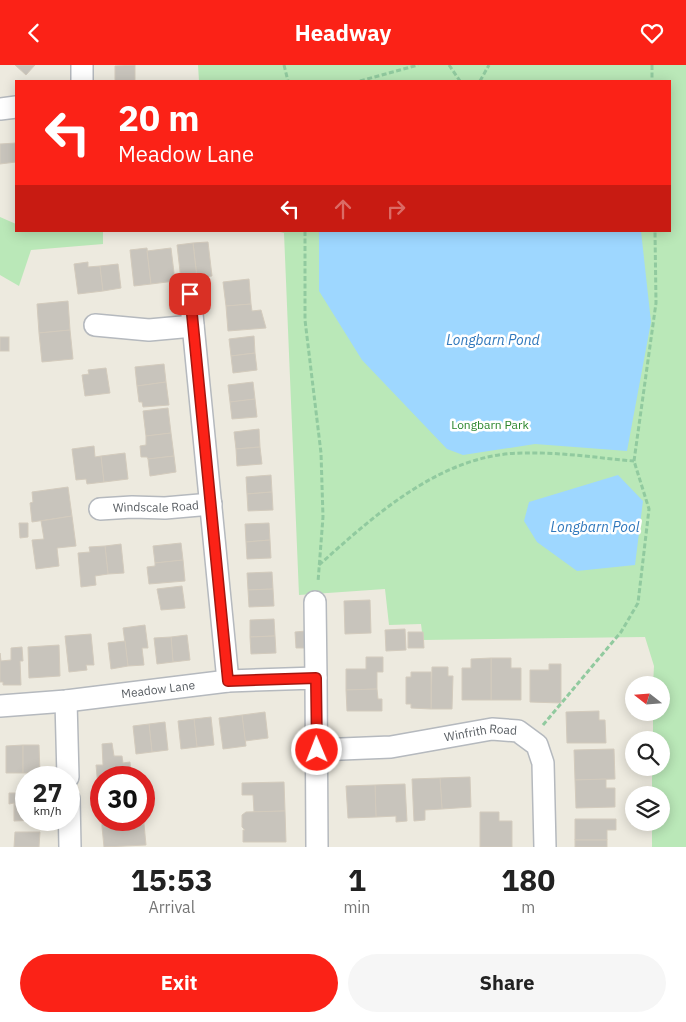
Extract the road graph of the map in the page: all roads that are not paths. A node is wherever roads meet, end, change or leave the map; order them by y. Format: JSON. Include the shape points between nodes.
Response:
{"nodes":[{"id":1,"x":82,"y":65,"type":"edge"},
{"id":2,"x":82,"y":80,"type":"edge"},
{"id":3,"x":15,"y":107,"type":"edge"},
{"id":4,"x":0,"y":109,"type":"edge"},
{"id":5,"x":190,"y":294,"type":"dead end"},
{"id":6,"x":95,"y":325,"type":"dead end"},
{"id":7,"x":193,"y":326,"type":"junction"},
{"id":8,"x":211,"y":504,"type":"junction"},
{"id":9,"x":100,"y":510,"type":"dead end"},
{"id":10,"x":315,"y":602,"type":"road end"},
{"id":11,"x":316,"y":678,"type":"junction"},
{"id":12,"x":228,"y":681,"type":"junction"},
{"id":13,"x":66,"y":701,"type":"junction"},
{"id":14,"x":0,"y":706,"type":"edge"},
{"id":15,"x":317,"y":750,"type":"junction"},
{"id":16,"x":68,"y":766,"type":"edge"},
{"id":17,"x":70,"y":831,"type":"edge"},
{"id":18,"x":70,"y":847,"type":"edge"},
{"id":19,"x":317,"y":847,"type":"edge"},
{"id":20,"x":545,"y":847,"type":"edge"}],
"edges":[{"from":1,"to":2,"type":"street"},
{"from":3,"to":4,"type":"street"},
{"from":5,"to":7,"type":"street","name":"Windscale Road"},
{"from":6,"to":7,"type":"street","via":[[149,330]]},
{"from":7,"to":8,"type":"street","name":"Windscale Road"},
{"from":8,"to":9,"type":"street","name":"Windscale Road"},
{"from":8,"to":12,"type":"street","name":"Windscale Road"},
{"from":10,"to":11,"type":"street"},
{"from":11,"to":12,"type":"street","name":"Meadow Lane"},
{"from":11,"to":15,"type":"street"},
{"from":12,"to":13,"type":"street","name":"Meadow Lane"},
{"from":13,"to":14,"type":"street","name":"Meadow Lane"},
{"from":13,"to":16,"type":"street"},
{"from":15,"to":19,"type":"street"},
{"from":15,"to":20,"type":"street","name":"Winfrith Road","via":[[412,745],[492,729],[518,731],[531,739],[540,753],[545,774]]},
{"from":17,"to":18,"type":"street"}]}
